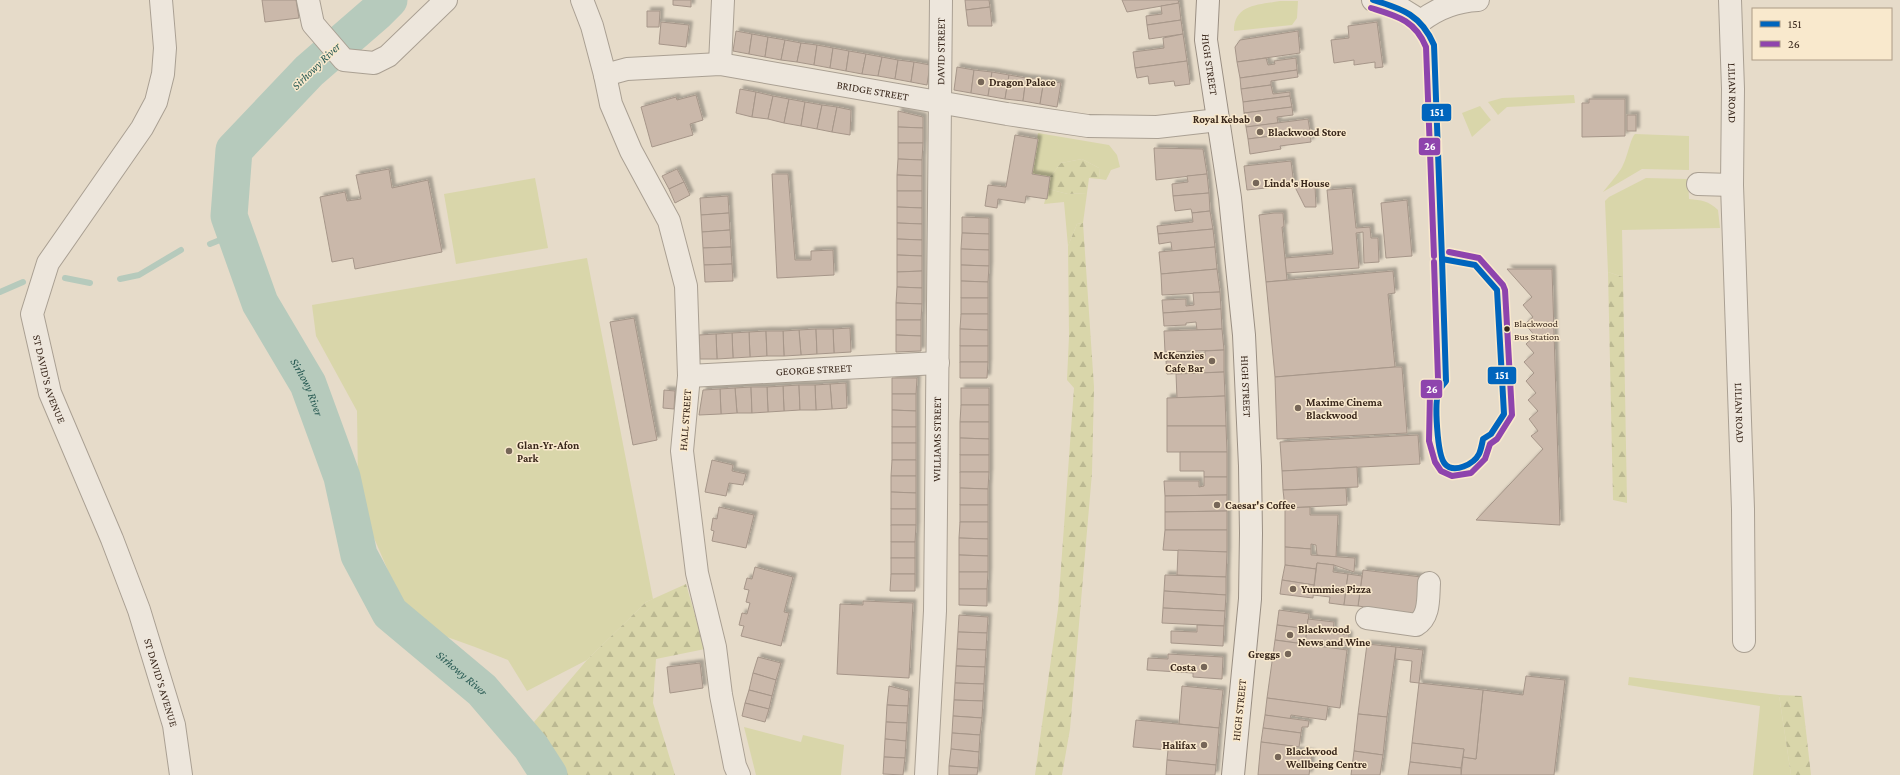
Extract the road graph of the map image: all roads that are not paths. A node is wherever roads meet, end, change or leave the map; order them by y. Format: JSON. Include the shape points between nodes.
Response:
{"nodes":[{"id":1,"x":161,"y":0,"type":"edge"},
{"id":2,"x":308,"y":0,"type":"edge"},
{"id":3,"x":446,"y":0,"type":"edge"},
{"id":4,"x":582,"y":0,"type":"edge"},
{"id":5,"x":722,"y":0,"type":"edge"},
{"id":6,"x":941,"y":0,"type":"edge"},
{"id":7,"x":1208,"y":0,"type":"edge"},
{"id":8,"x":1372,"y":0,"type":"edge"},
{"id":9,"x":1478,"y":0,"type":"edge"},
{"id":10,"x":1730,"y":0,"type":"edge"},
{"id":11,"x":1447,"y":3,"type":"edge"},
{"id":12,"x":720,"y":64,"type":"junction"},
{"id":13,"x":606,"y":75,"type":"junction"},
{"id":14,"x":940,"y":102,"type":"junction"},
{"id":15,"x":1218,"y":120,"type":"junction"},
{"id":16,"x":1698,"y":184,"type":"dead end"},
{"id":17,"x":1732,"y":185,"type":"junction"},
{"id":18,"x":938,"y":363,"type":"junction"},
{"id":19,"x":689,"y":376,"type":"junction"},
{"id":20,"x":1429,"y":583,"type":"dead end"},
{"id":21,"x":1367,"y":618,"type":"dead end"},
{"id":22,"x":1744,"y":641,"type":"dead end"},
{"id":23,"x":180,"y":775,"type":"edge"},
{"id":24,"x":739,"y":775,"type":"edge"},
{"id":25,"x":926,"y":775,"type":"edge"},
{"id":26,"x":1233,"y":775,"type":"edge"}],
"edges":[{"from":1,"to":23,"type":"street","name":"ST DAVID'S AVENUE","via":[[165,48],[163,74],[156,102],[142,128],[48,263],[32,314],[50,393],[139,610],[174,725]]},
{"from":2,"to":3,"type":"street","via":[[313,24],[344,60],[374,63],[388,56]]},
{"from":4,"to":13,"type":"street"},
{"from":5,"to":12,"type":"street"},
{"from":6,"to":14,"type":"street","name":"DAVID STREET"},
{"from":7,"to":15,"type":"street","name":"HIGH STREET","via":[[1206,40]]},
{"from":8,"to":11,"type":"street","via":[[1400,8],[1421,22]]},
{"from":9,"to":11,"type":"street"},
{"from":10,"to":17,"type":"street","name":"LILIAN ROAD","via":[[1733,89]]},
{"from":12,"to":13,"type":"street","name":"BRIDGE STREET","via":[[627,69]]},
{"from":12,"to":14,"type":"street","name":"BRIDGE STREET"},
{"from":13,"to":19,"type":"street","name":"HALL STREET","via":[[611,104],[631,151],[669,221],[686,286]]},
{"from":14,"to":15,"type":"street","name":"BRIDGE STREET","via":[[1088,126],[1157,127]]},
{"from":14,"to":18,"type":"street","name":"WILLIAMS STREET"},
{"from":15,"to":26,"type":"street","name":"HIGH STREET","via":[[1230,198],[1244,335],[1250,474],[1250,599]]},
{"from":16,"to":17,"type":"street"},
{"from":17,"to":22,"type":"street","name":"LILIAN ROAD","via":[[1743,509]]},
{"from":18,"to":19,"type":"street","name":"GEORGE STREET"},
{"from":18,"to":25,"type":"street","name":"WILLIAMS STREET","via":[[935,610]]},
{"from":19,"to":24,"type":"street","name":"HALL STREET","via":[[682,451],[697,573],[715,647],[723,702]]},
{"from":20,"to":21,"type":"street","via":[[1426,613],[1423,621],[1416,625]]}]}
